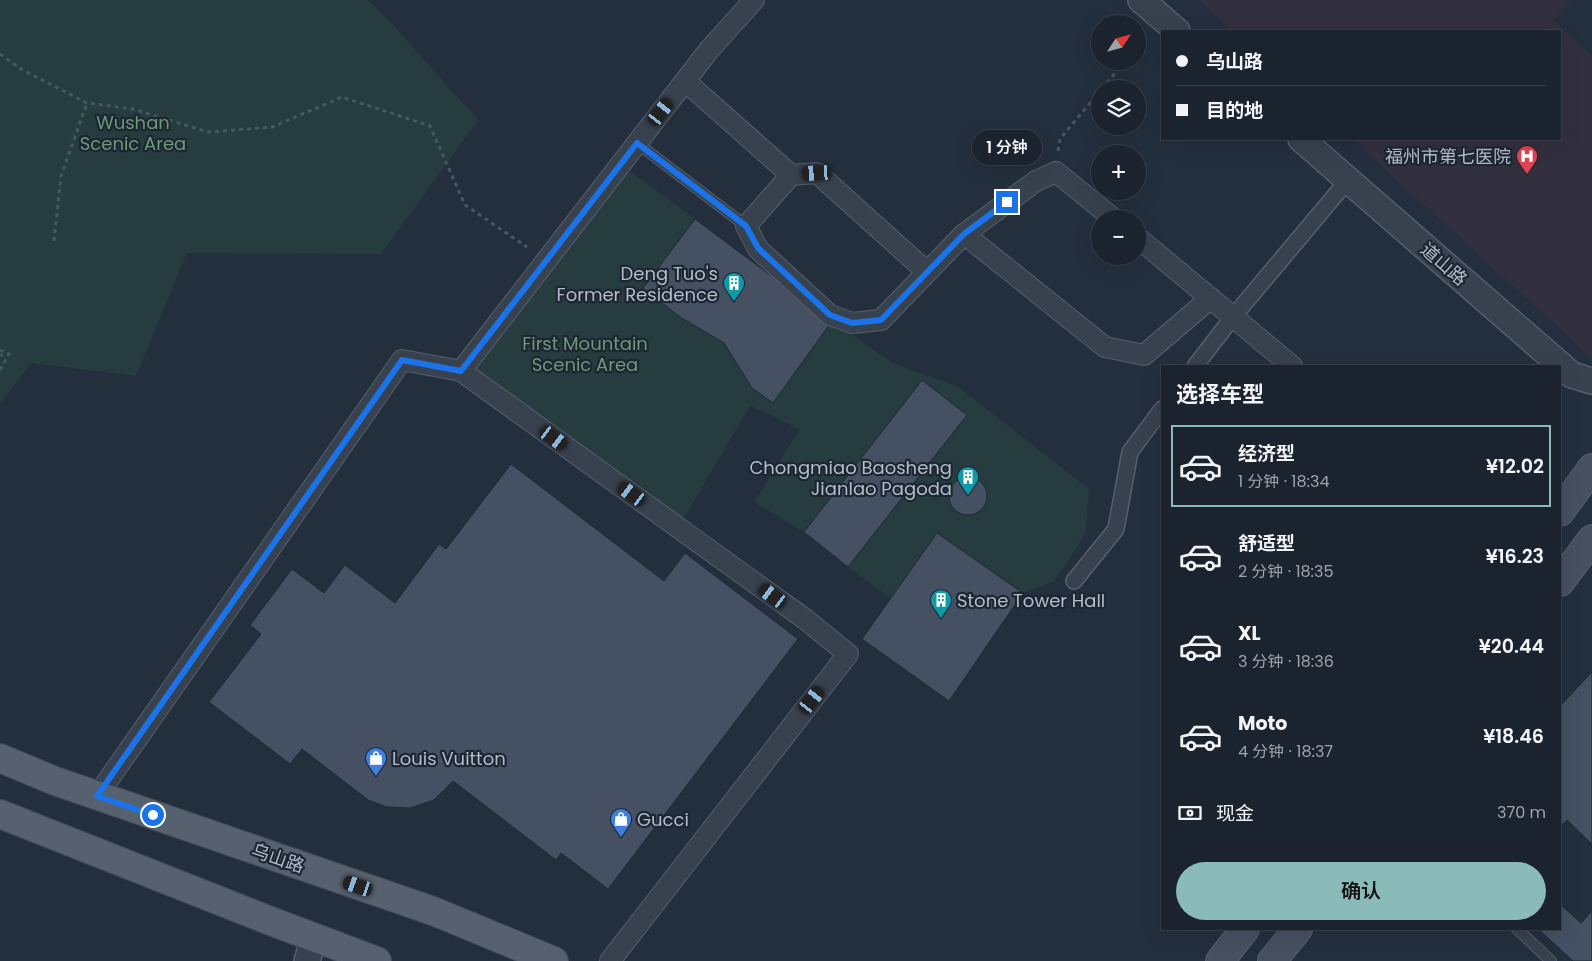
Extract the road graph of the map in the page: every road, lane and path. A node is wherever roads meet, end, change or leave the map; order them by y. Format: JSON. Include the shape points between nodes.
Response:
{"nodes":[{"id":1,"x":754,"y":0,"type":"edge"},
{"id":2,"x":1140,"y":0,"type":"edge"},
{"id":3,"x":1176,"y":30,"type":"edge"},
{"id":4,"x":0,"y":54,"type":"edge"},
{"id":5,"x":1118,"y":70,"type":"edge"},
{"id":6,"x":1109,"y":80,"type":"edge"},
{"id":7,"x":685,"y":81,"type":"junction"},
{"id":8,"x":1091,"y":102,"type":"edge"},
{"id":9,"x":87,"y":103,"type":"junction"},
{"id":10,"x":1302,"y":140,"type":"edge"},
{"id":11,"x":637,"y":143,"type":"junction"},
{"id":12,"x":1056,"y":172,"type":"junction"},
{"id":13,"x":791,"y":175,"type":"junction"},
{"id":14,"x":1348,"y":180,"type":"junction"},
{"id":15,"x":1103,"y":210,"type":"edge"},
{"id":16,"x":746,"y":226,"type":"junction"},
{"id":17,"x":964,"y":234,"type":"junction"},
{"id":18,"x":54,"y":241,"type":"dead end"},
{"id":19,"x":1146,"y":245,"type":"edge"},
{"id":20,"x":546,"y":260,"type":"junction"},
{"id":21,"x":927,"y":272,"type":"junction"},
{"id":22,"x":1211,"y":298,"type":"junction"},
{"id":23,"x":1233,"y":317,"type":"junction"},
{"id":24,"x":0,"y":350,"type":"edge"},
{"id":25,"x":9,"y":354,"type":"junction"},
{"id":26,"x":0,"y":355,"type":"edge"},
{"id":27,"x":1196,"y":365,"type":"edge"},
{"id":28,"x":1291,"y":365,"type":"edge"},
{"id":29,"x":1561,"y":365,"type":"edge"},
{"id":30,"x":1561,"y":365,"type":"edge"},
{"id":31,"x":0,"y":370,"type":"edge"},
{"id":32,"x":461,"y":371,"type":"junction"},
{"id":33,"x":1592,"y":381,"type":"edge"},
{"id":34,"x":1161,"y":410,"type":"edge"},
{"id":35,"x":1592,"y":468,"type":"edge"},
{"id":36,"x":1561,"y":511,"type":"edge"},
{"id":37,"x":1592,"y":539,"type":"edge"},
{"id":38,"x":1074,"y":581,"type":"dead end"},
{"id":39,"x":1561,"y":581,"type":"edge"},
{"id":40,"x":0,"y":758,"type":"edge"},
{"id":41,"x":97,"y":796,"type":"junction"},
{"id":42,"x":0,"y":814,"type":"edge"},
{"id":43,"x":1244,"y":930,"type":"edge"},
{"id":44,"x":1297,"y":930,"type":"edge"},
{"id":45,"x":1518,"y":930,"type":"edge"},
{"id":46,"x":310,"y":949,"type":"edge"},
{"id":47,"x":377,"y":961,"type":"edge"},
{"id":48,"x":554,"y":961,"type":"edge"},
{"id":49,"x":610,"y":961,"type":"edge"},
{"id":50,"x":1220,"y":961,"type":"edge"},
{"id":51,"x":1272,"y":961,"type":"edge"},
{"id":52,"x":1551,"y":961,"type":"edge"}],
"edges":[{"from":1,"to":7,"type":"street"},
{"from":2,"to":3,"type":"street"},
{"from":4,"to":9,"type":"path","via":[[21,69]]},
{"from":5,"to":6,"type":"path"},
{"from":7,"to":11,"type":"street"},
{"from":7,"to":13,"type":"street"},
{"from":8,"to":12,"type":"path","via":[[1060,139]]},
{"from":9,"to":18,"type":"path","via":[[61,176]]},
{"from":9,"to":20,"type":"path","via":[[133,109],[208,132],[272,127],[342,97],[430,126],[465,206]]},
{"from":10,"to":14,"type":"street","name":"道山路"},
{"from":11,"to":16,"type":"lane"},
{"from":11,"to":20,"type":"street"},
{"from":12,"to":15,"type":"street"},
{"from":12,"to":17,"type":"street","via":[[1036,181]]},
{"from":13,"to":16,"type":"street"},
{"from":13,"to":21,"type":"street","via":[[817,173]]},
{"from":14,"to":23,"type":"street"},
{"from":14,"to":30,"type":"street","name":"道山路"},
{"from":16,"to":21,"type":"street","via":[[758,248],[830,315],[852,323],[881,320]]},
{"from":17,"to":21,"type":"street"},
{"from":17,"to":22,"type":"street","via":[[1106,347],[1144,355]]},
{"from":19,"to":22,"type":"street"},
{"from":20,"to":32,"type":"street"},
{"from":22,"to":23,"type":"street"},
{"from":23,"to":27,"type":"street"},
{"from":23,"to":28,"type":"street"},
{"from":24,"to":25,"type":"path"},
{"from":25,"to":26,"type":"path"},
{"from":25,"to":31,"type":"path"},
{"from":29,"to":33,"type":"street","name":"道山路","via":[[1572,375]]},
{"from":32,"to":41,"type":"street","via":[[402,360]]},
{"from":32,"to":49,"type":"street","via":[[848,654]]},
{"from":34,"to":38,"type":"street","via":[[1130,452],[1116,529]]},
{"from":35,"to":36,"type":"main road"},
{"from":37,"to":39,"type":"main road"},
{"from":40,"to":41,"type":"main road","name":"乌山路"},
{"from":41,"to":48,"type":"main road","name":"乌山路","via":[[433,912]]},
{"from":42,"to":46,"type":"main road"},
{"from":43,"to":50,"type":"main road"},
{"from":44,"to":51,"type":"main road"},
{"from":45,"to":52,"type":"lane"},
{"from":46,"to":47,"type":"main road"}]}
